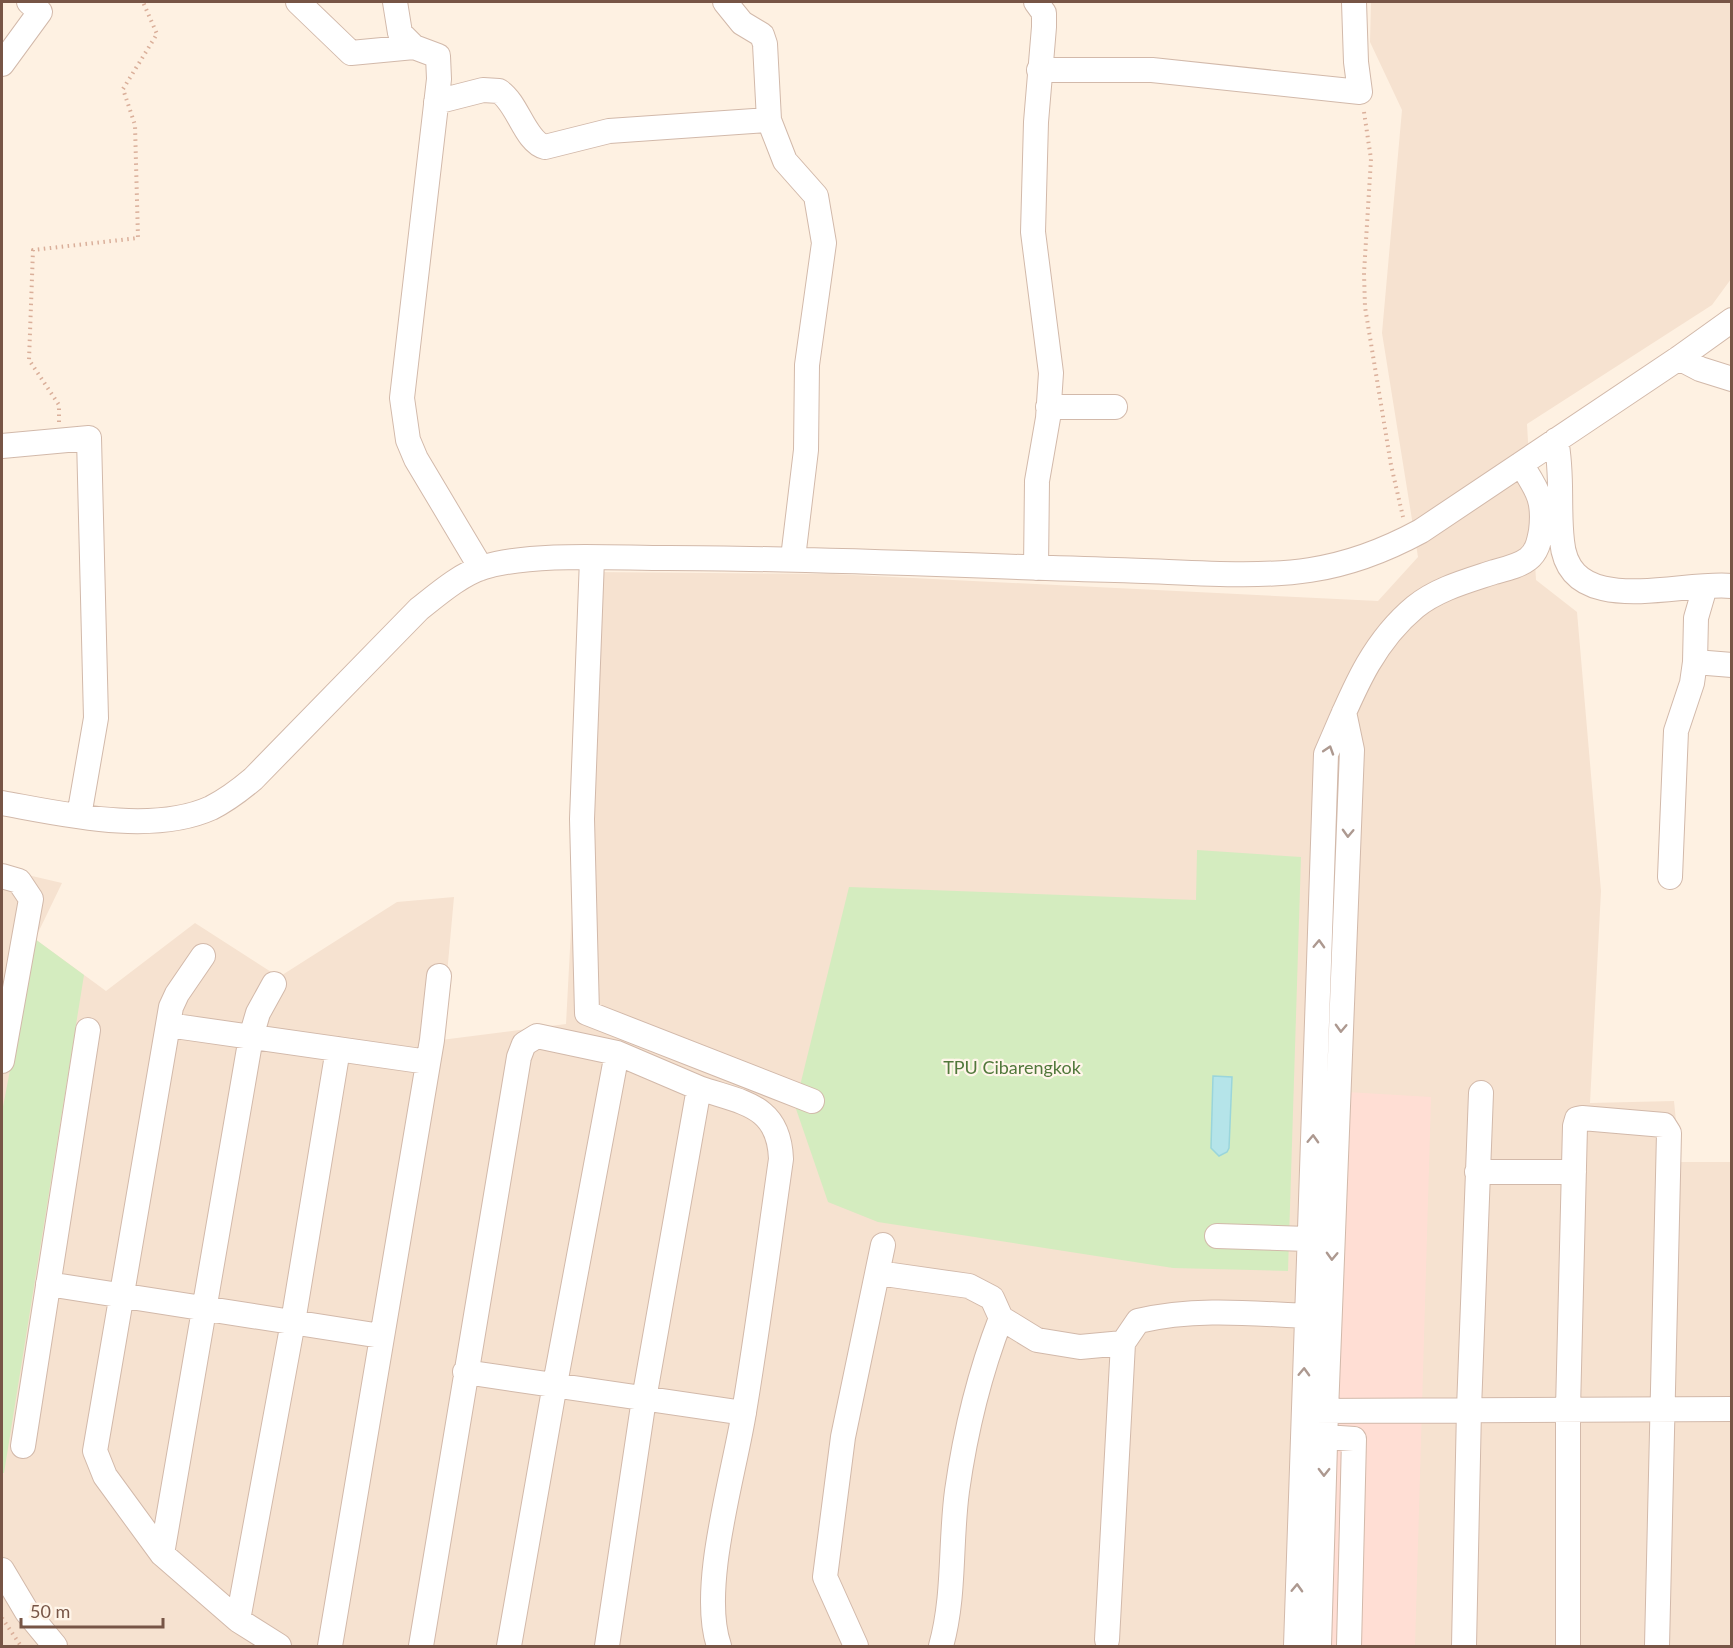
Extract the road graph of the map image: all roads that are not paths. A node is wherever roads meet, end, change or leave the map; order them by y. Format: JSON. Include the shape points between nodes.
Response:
{"nodes":[{"id":1,"x":29,"y":2,"type":"edge"},
{"id":2,"x":298,"y":2,"type":"edge"},
{"id":3,"x":395,"y":2,"type":"edge"},
{"id":4,"x":725,"y":2,"type":"edge"},
{"id":5,"x":1354,"y":2,"type":"edge"},
{"id":6,"x":1042,"y":3,"type":"edge"},
{"id":7,"x":414,"y":47,"type":"junction"},
{"id":8,"x":2,"y":64,"type":"edge"},
{"id":9,"x":1039,"y":70,"type":"junction"},
{"id":10,"x":436,"y":102,"type":"junction"},
{"id":11,"x":769,"y":120,"type":"junction"},
{"id":12,"x":1731,"y":320,"type":"edge"},
{"id":13,"x":1679,"y":358,"type":"junction"},
{"id":14,"x":1731,"y":379,"type":"edge"},
{"id":15,"x":1048,"y":407,"type":"junction"},
{"id":16,"x":1114,"y":407,"type":"dead end"},
{"id":17,"x":1556,"y":440,"type":"junction"},
{"id":18,"x":2,"y":446,"type":"edge"},
{"id":19,"x":1521,"y":464,"type":"junction"},
{"id":20,"x":592,"y":558,"type":"junction"},
{"id":21,"x":793,"y":558,"type":"junction"},
{"id":22,"x":481,"y":568,"type":"junction"},
{"id":23,"x":1036,"y":568,"type":"junction"},
{"id":24,"x":1731,"y":586,"type":"edge"},
{"id":25,"x":1705,"y":587,"type":"junction"},
{"id":26,"x":1695,"y":662,"type":"junction"},
{"id":27,"x":1731,"y":665,"type":"edge"},
{"id":28,"x":2,"y":802,"type":"edge"},
{"id":29,"x":79,"y":816,"type":"junction"},
{"id":30,"x":2,"y":876,"type":"edge"},
{"id":31,"x":1670,"y":877,"type":"dead end"},
{"id":32,"x":203,"y":956,"type":"dead end"},
{"id":33,"x":439,"y":976,"type":"dead end"},
{"id":34,"x":274,"y":984,"type":"dead end"},
{"id":35,"x":168,"y":1026,"type":"junction"},
{"id":36,"x":87,"y":1030,"type":"dead end"},
{"id":37,"x":251,"y":1037,"type":"junction"},
{"id":38,"x":338,"y":1049,"type":"junction"},
{"id":39,"x":617,"y":1053,"type":"junction"},
{"id":40,"x":2,"y":1061,"type":"edge"},
{"id":41,"x":428,"y":1062,"type":"junction"},
{"id":42,"x":699,"y":1088,"type":"junction"},
{"id":43,"x":1480,"y":1093,"type":"dead end"},
{"id":44,"x":812,"y":1101,"type":"dead end"},
{"id":45,"x":1477,"y":1172,"type":"junction"},
{"id":46,"x":1574,"y":1172,"type":"junction"},
{"id":47,"x":1322,"y":1198,"type":"junction"},
{"id":48,"x":1217,"y":1236,"type":"dead end"},
{"id":49,"x":1308,"y":1239,"type":"junction"},
{"id":50,"x":883,"y":1245,"type":"dead end"},
{"id":51,"x":878,"y":1273,"type":"junction"},
{"id":52,"x":48,"y":1284,"type":"junction"},
{"id":53,"x":122,"y":1296,"type":"junction"},
{"id":54,"x":204,"y":1309,"type":"junction"},
{"id":55,"x":1306,"y":1316,"type":"junction"},
{"id":56,"x":1001,"y":1318,"type":"junction"},
{"id":57,"x":293,"y":1322,"type":"junction"},
{"id":58,"x":381,"y":1336,"type":"junction"},
{"id":59,"x":1123,"y":1344,"type":"junction"},
{"id":60,"x":465,"y":1372,"type":"junction"},
{"id":61,"x":555,"y":1384,"type":"junction"},
{"id":62,"x":644,"y":1400,"type":"junction"},
{"id":63,"x":1469,"y":1409,"type":"junction"},
{"id":64,"x":1568,"y":1409,"type":"junction"},
{"id":65,"x":1731,"y":1409,"type":"edge"},
{"id":66,"x":1314,"y":1411,"type":"junction"},
{"id":67,"x":1663,"y":1411,"type":"junction"},
{"id":68,"x":744,"y":1413,"type":"junction"},
{"id":69,"x":1325,"y":1437,"type":"junction"},
{"id":70,"x":23,"y":1446,"type":"dead end"},
{"id":71,"x":162,"y":1554,"type":"junction"},
{"id":72,"x":2,"y":1570,"type":"edge"},
{"id":73,"x":238,"y":1620,"type":"junction"},
{"id":74,"x":1107,"y":1640,"type":"dead end"},
{"id":75,"x":55,"y":1647,"type":"edge"},
{"id":76,"x":279,"y":1647,"type":"edge"},
{"id":77,"x":330,"y":1647,"type":"edge"},
{"id":78,"x":421,"y":1647,"type":"edge"},
{"id":79,"x":509,"y":1647,"type":"edge"},
{"id":80,"x":607,"y":1647,"type":"edge"},
{"id":81,"x":719,"y":1647,"type":"edge"},
{"id":82,"x":856,"y":1647,"type":"edge"},
{"id":83,"x":940,"y":1647,"type":"edge"},
{"id":84,"x":1296,"y":1647,"type":"edge"},
{"id":85,"x":1320,"y":1647,"type":"edge"},
{"id":86,"x":1349,"y":1647,"type":"edge"},
{"id":87,"x":1464,"y":1647,"type":"edge"},
{"id":88,"x":1568,"y":1647,"type":"edge"},
{"id":89,"x":1657,"y":1647,"type":"edge"}],
"edges":[{"from":1,"to":8,"type":"street","via":[[40,12]]},
{"from":2,"to":7,"type":"street","via":[[351,53]]},
{"from":3,"to":7,"type":"street","via":[[400,33]]},
{"from":4,"to":11,"type":"street","via":[[742,23],[762,35]]},
{"from":5,"to":9,"type":"street","via":[[1360,92],[1152,70]]},
{"from":6,"to":9,"type":"street","via":[[1044,27]]},
{"from":7,"to":10,"type":"street","via":[[438,56]]},
{"from":9,"to":15,"type":"street","via":[[1033,232],[1051,373]]},
{"from":10,"to":11,"type":"street","via":[[483,90],[499,91],[536,143],[545,147],[609,131]]},
{"from":10,"to":22,"type":"street","via":[[402,398],[404,423],[416,459]]},
{"from":11,"to":21,"type":"street","via":[[785,161],[816,196],[824,243],[807,365],[806,450]]},
{"from":12,"to":13,"type":"street"},
{"from":13,"to":14,"type":"street"},
{"from":13,"to":17,"type":"street"},
{"from":15,"to":16,"type":"street"},
{"from":15,"to":23,"type":"street","via":[[1037,481]]},
{"from":17,"to":19,"type":"street"},
{"from":17,"to":25,"type":"street","via":[[1562,542],[1575,574],[1588,584],[1609,591]]},
{"from":18,"to":29,"type":"street","via":[[89,438],[96,718]]},
{"from":19,"to":23,"type":"street","via":[[1408,538],[1360,558],[1307,571]]},
{"from":19,"to":47,"type":"street","via":[[1542,497],[1539,545],[1517,565],[1455,585],[1417,606],[1385,636],[1357,680],[1326,754]]},
{"from":20,"to":21,"type":"street"},
{"from":20,"to":22,"type":"street","via":[[510,562]]},
{"from":20,"to":44,"type":"street","via":[[582,819],[587,1013]]},
{"from":21,"to":23,"type":"street"},
{"from":22,"to":29,"type":"street","via":[[419,609],[253,779],[229,798],[210,808],[160,819]]},
{"from":24,"to":25,"type":"street"},
{"from":25,"to":26,"type":"street","via":[[1696,618]]},
{"from":26,"to":27,"type":"street"},
{"from":26,"to":31,"type":"street","via":[[1676,731]]},
{"from":28,"to":29,"type":"street"},
{"from":30,"to":40,"type":"street","via":[[19,881],[31,899]]},
{"from":32,"to":35,"type":"street","via":[[177,994]]},
{"from":33,"to":41,"type":"street"},
{"from":34,"to":37,"type":"street","via":[[258,1013]]},
{"from":35,"to":37,"type":"street"},
{"from":35,"to":53,"type":"street"},
{"from":36,"to":52,"type":"street"},
{"from":37,"to":38,"type":"street"},
{"from":37,"to":54,"type":"street"},
{"from":38,"to":41,"type":"street"},
{"from":38,"to":57,"type":"street"},
{"from":39,"to":42,"type":"street"},
{"from":39,"to":60,"type":"street","via":[[537,1036],[524,1044]]},
{"from":39,"to":61,"type":"street"},
{"from":41,"to":58,"type":"street"},
{"from":42,"to":62,"type":"street"},
{"from":42,"to":68,"type":"street","via":[[761,1111],[770,1119],[780,1144]]},
{"from":43,"to":45,"type":"street"},
{"from":45,"to":46,"type":"street"},
{"from":45,"to":63,"type":"street"},
{"from":46,"to":64,"type":"street"},
{"from":46,"to":67,"type":"street","via":[[1575,1126],[1579,1118],[1667,1127]]},
{"from":47,"to":49,"type":"street"},
{"from":47,"to":66,"type":"street","one_way":true},
{"from":48,"to":49,"type":"street"},
{"from":49,"to":55,"type":"street"},
{"from":50,"to":51,"type":"street"},
{"from":51,"to":56,"type":"street","via":[[969,1286],[992,1298]]},
{"from":51,"to":82,"type":"street","via":[[843,1437],[825,1577]]},
{"from":52,"to":53,"type":"street"},
{"from":52,"to":70,"type":"street"},
{"from":53,"to":54,"type":"street"},
{"from":53,"to":71,"type":"street","via":[[95,1450],[105,1476]]},
{"from":54,"to":57,"type":"street"},
{"from":54,"to":71,"type":"street"},
{"from":55,"to":59,"type":"street","via":[[1172,1313],[1138,1321]]},
{"from":66,"to":55,"type":"street","one_way":true},
{"from":56,"to":59,"type":"street","via":[[1037,1341],[1080,1347]]},
{"from":56,"to":83,"type":"street","via":[[985,1359],[957,1491],[949,1611]]},
{"from":57,"to":58,"type":"street"},
{"from":57,"to":73,"type":"street"},
{"from":58,"to":77,"type":"street"},
{"from":59,"to":74,"type":"street"},
{"from":60,"to":61,"type":"street"},
{"from":60,"to":78,"type":"street"},
{"from":61,"to":62,"type":"street"},
{"from":61,"to":79,"type":"street"},
{"from":62,"to":68,"type":"street"},
{"from":62,"to":80,"type":"street"},
{"from":63,"to":64,"type":"street"},
{"from":63,"to":66,"type":"street"},
{"from":63,"to":87,"type":"street"},
{"from":64,"to":67,"type":"street"},
{"from":64,"to":88,"type":"street"},
{"from":65,"to":67,"type":"street"},
{"from":66,"to":69,"type":"street"},
{"from":84,"to":66,"type":"street","one_way":true},
{"from":67,"to":89,"type":"street"},
{"from":68,"to":81,"type":"street","via":[[714,1575],[714,1626]]},
{"from":69,"to":85,"type":"street","one_way":true},
{"from":69,"to":86,"type":"street","via":[[1354,1439]]},
{"from":71,"to":73,"type":"street"},
{"from":72,"to":75,"type":"street","via":[[27,1612]]},
{"from":73,"to":76,"type":"street"}]}
